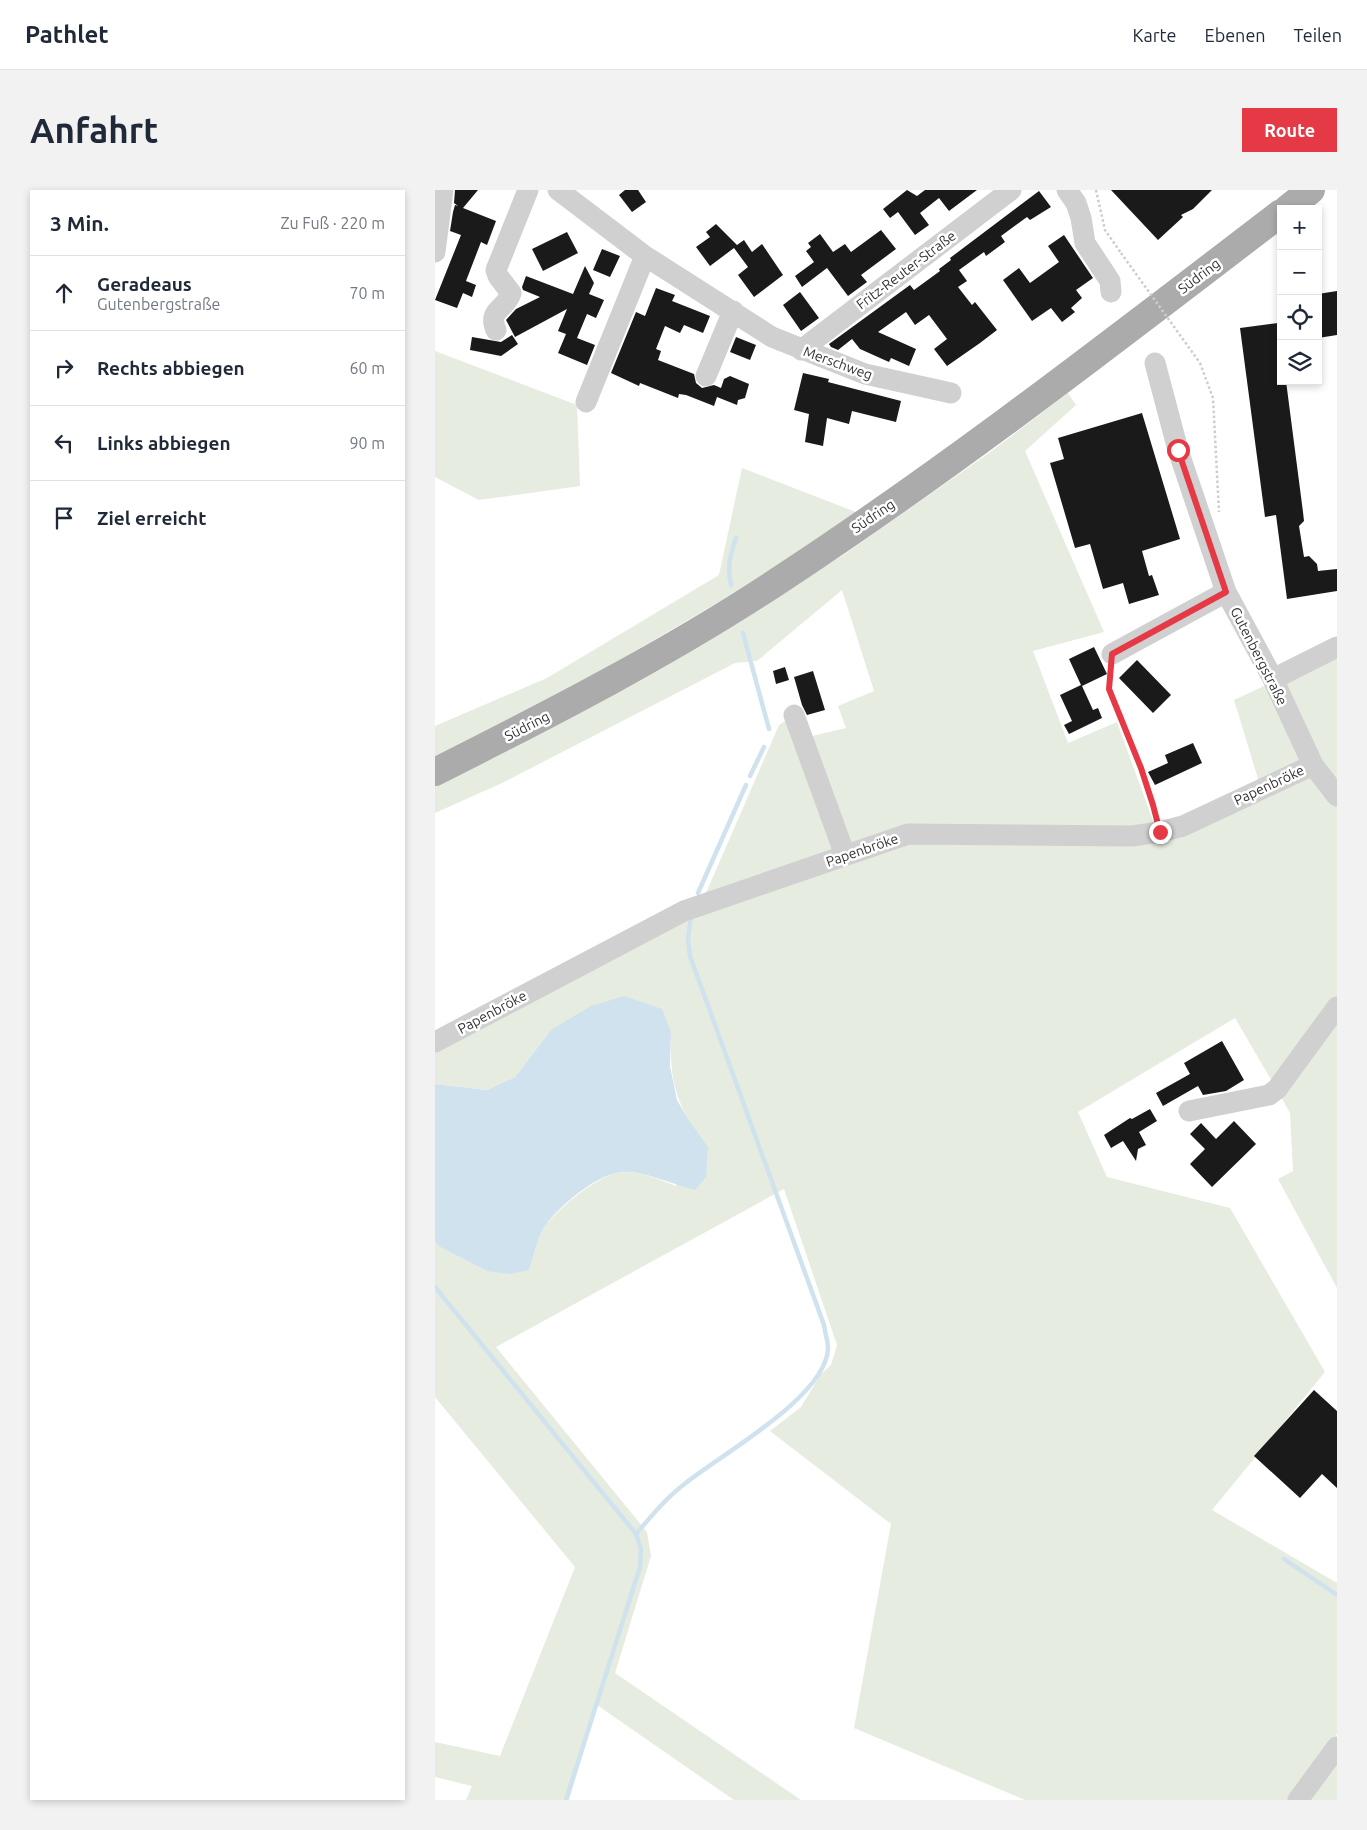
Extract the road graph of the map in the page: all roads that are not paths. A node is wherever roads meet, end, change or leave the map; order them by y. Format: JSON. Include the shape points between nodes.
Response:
{"nodes":[{"id":1,"x":443,"y":190,"type":"edge"},
{"id":2,"x":528,"y":190,"type":"edge"},
{"id":3,"x":1011,"y":190,"type":"edge"},
{"id":4,"x":1067,"y":190,"type":"edge"},
{"id":5,"x":1311,"y":190,"type":"edge"},
{"id":6,"x":569,"y":193,"type":"edge"},
{"id":7,"x":1292,"y":205,"type":"edge"},
{"id":8,"x":1277,"y":216,"type":"edge"},
{"id":9,"x":435,"y":252,"type":"edge"},
{"id":10,"x":645,"y":256,"type":"junction"},
{"id":11,"x":1111,"y":292,"type":"dead end"},
{"id":12,"x":733,"y":311,"type":"junction"},
{"id":13,"x":496,"y":330,"type":"dead end"},
{"id":14,"x":801,"y":350,"type":"junction"},
{"id":15,"x":1155,"y":363,"type":"dead end"},
{"id":16,"x":706,"y":376,"type":"dead end"},
{"id":17,"x":951,"y":393,"type":"dead end"},
{"id":18,"x":586,"y":402,"type":"dead end"},
{"id":19,"x":1226,"y":592,"type":"junction"},
{"id":20,"x":1337,"y":647,"type":"edge"},
{"id":21,"x":1112,"y":654,"type":"road end"},
{"id":22,"x":1273,"y":680,"type":"junction"},
{"id":23,"x":794,"y":715,"type":"dead end"},
{"id":24,"x":1313,"y":764,"type":"junction"},
{"id":25,"x":435,"y":772,"type":"edge"},
{"id":26,"x":1337,"y":796,"type":"edge"},
{"id":27,"x":845,"y":855,"type":"junction"},
{"id":28,"x":1337,"y":1007,"type":"edge"},
{"id":29,"x":435,"y":1042,"type":"edge"},
{"id":30,"x":1189,"y":1111,"type":"dead end"},
{"id":31,"x":1337,"y":1747,"type":"edge"},
{"id":32,"x":1298,"y":1800,"type":"edge"}],
"edges":[{"from":1,"to":9,"type":"street"},
{"from":2,"to":13,"type":"street","via":[[499,261],[498,276],[511,293],[509,300],[494,315]]},
{"from":3,"to":14,"type":"street","name":"Fritz-Reuter-Straße"},
{"from":4,"to":11,"type":"street","via":[[1081,218],[1085,244],[1110,281]]},
{"from":5,"to":7,"type":"main road"},
{"from":6,"to":10,"type":"street","name":"Merschweg"},
{"from":8,"to":25,"type":"main road","name":"Südring","via":[[990,435],[778,581],[655,656],[543,718]]},
{"from":10,"to":12,"type":"street","name":"Merschweg"},
{"from":10,"to":18,"type":"street"},
{"from":12,"to":14,"type":"street","name":"Merschweg","via":[[772,337]]},
{"from":12,"to":16,"type":"street"},
{"from":14,"to":17,"type":"street","name":"Merschweg","via":[[865,374]]},
{"from":15,"to":19,"type":"street","name":"Gutenbergstraße","via":[[1178,450]]},
{"from":19,"to":21,"type":"street"},
{"from":19,"to":22,"type":"street","name":"Gutenbergstraße"},
{"from":20,"to":22,"type":"street"},
{"from":22,"to":24,"type":"street","name":"Gutenbergstraße"},
{"from":23,"to":27,"type":"street"},
{"from":24,"to":26,"type":"street","name":"Gutenbergstraße"},
{"from":24,"to":27,"type":"street","name":"Papenbröke","via":[[1183,826],[1160,832],[1132,836],[908,834]]},
{"from":27,"to":29,"type":"street","name":"Papenbröke","via":[[684,911]]},
{"from":28,"to":30,"type":"street","via":[[1277,1089],[1269,1095]]},
{"from":31,"to":32,"type":"street"}]}
